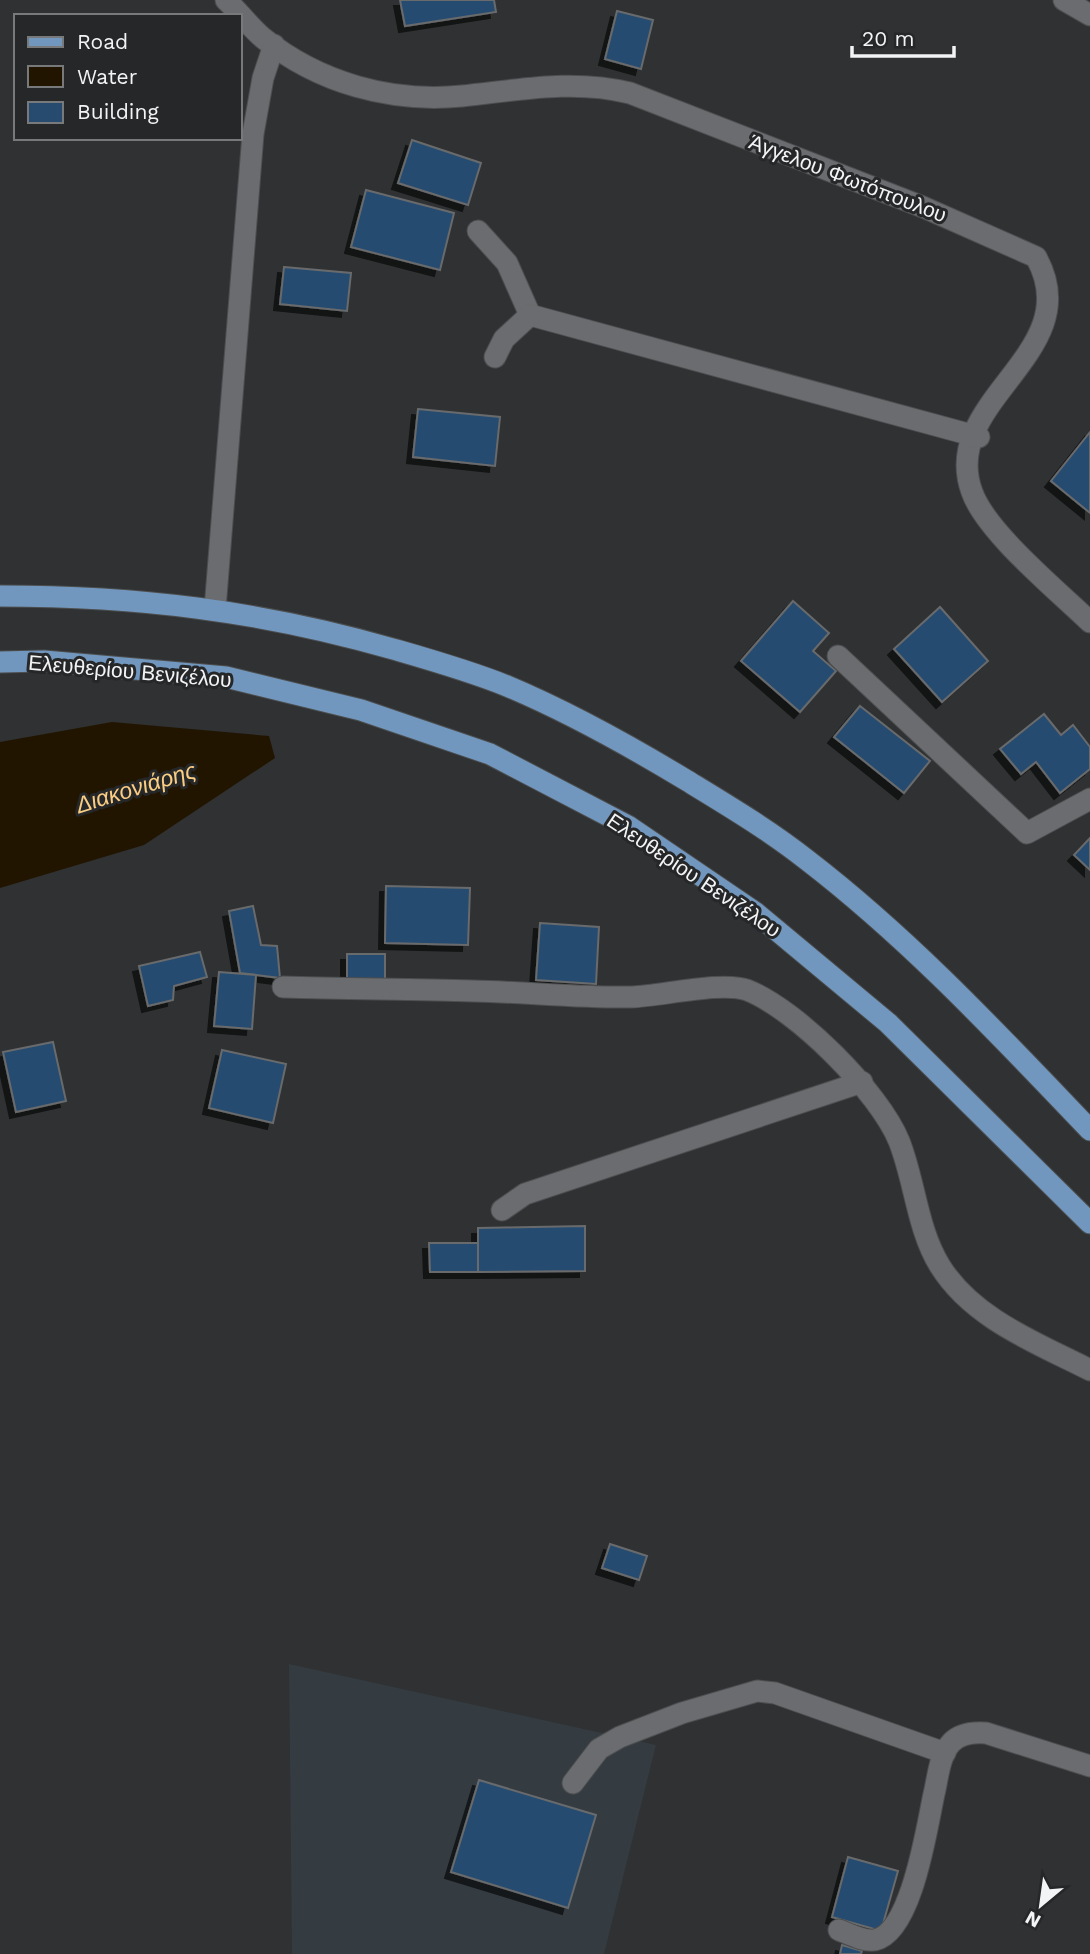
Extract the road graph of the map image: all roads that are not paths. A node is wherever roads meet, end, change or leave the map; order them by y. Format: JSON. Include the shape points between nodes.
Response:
{"nodes":[{"id":1,"x":226,"y":0,"type":"edge"},
{"id":2,"x":1065,"y":0,"type":"edge"},
{"id":3,"x":240,"y":14,"type":"edge"},
{"id":4,"x":1090,"y":15,"type":"edge"},
{"id":5,"x":242,"y":16,"type":"edge"},
{"id":6,"x":274,"y":45,"type":"junction"},
{"id":7,"x":478,"y":231,"type":"dead end"},
{"id":8,"x":1069,"y":292,"type":"dead end"},
{"id":9,"x":530,"y":315,"type":"junction"},
{"id":10,"x":495,"y":357,"type":"dead end"},
{"id":11,"x":1037,"y":376,"type":"dead end"},
{"id":12,"x":979,"y":437,"type":"junction"},
{"id":13,"x":0,"y":596,"type":"edge"},
{"id":14,"x":215,"y":609,"type":"junction"},
{"id":15,"x":1090,"y":622,"type":"edge"},
{"id":16,"x":838,"y":656,"type":"dead end"},
{"id":17,"x":0,"y":662,"type":"edge"},
{"id":18,"x":1090,"y":799,"type":"edge"},
{"id":19,"x":283,"y":987,"type":"dead end"},
{"id":20,"x":862,"y":1082,"type":"junction"},
{"id":21,"x":1090,"y":1130,"type":"edge"},
{"id":22,"x":502,"y":1209,"type":"dead end"},
{"id":23,"x":1090,"y":1223,"type":"edge"},
{"id":24,"x":1090,"y":1370,"type":"edge"},
{"id":25,"x":945,"y":1753,"type":"junction"},
{"id":26,"x":1090,"y":1766,"type":"edge"},
{"id":27,"x":573,"y":1783,"type":"dead end"},
{"id":28,"x":839,"y":1930,"type":"dead end"}],
"edges":[{"from":1,"to":3,"type":"street","name":"Άγγελου Φωτόπουλου"},
{"from":2,"to":4,"type":"street"},
{"from":5,"to":6,"type":"street","name":"Άγγελου Φωτόπουλου"},
{"from":6,"to":8,"type":"street","name":"Άγγελου Φωτόπουλου","via":[[328,77],[398,96],[437,98],[565,85],[630,93],[991,236],[1036,257]]},
{"from":6,"to":14,"type":"street","via":[[253,134]]},
{"from":7,"to":9,"type":"street","via":[[507,263]]},
{"from":9,"to":10,"type":"street","via":[[504,339]]},
{"from":9,"to":12,"type":"street"},
{"from":11,"to":12,"type":"street"},
{"from":12,"to":15,"type":"street","via":[[969,474],[971,491],[983,514]]},
{"from":13,"to":14,"type":"main road","via":[[122,599]]},
{"from":14,"to":21,"type":"main road","via":[[302,625],[459,668],[552,707],[670,771],[764,829],[837,883],[944,980]]},
{"from":16,"to":18,"type":"street","via":[[1027,833]]},
{"from":17,"to":23,"type":"main road","name":"Ελευθερίου Βενιζέλου","via":[[44,661],[226,677],[361,710],[490,754],[628,826],[756,912],[888,1023]]},
{"from":19,"to":20,"type":"street","via":[[590,997],[744,989],[799,1024]]},
{"from":20,"to":22,"type":"street","via":[[525,1194]]},
{"from":20,"to":24,"type":"street","via":[[899,1141],[932,1249],[962,1294],[991,1318]]},
{"from":25,"to":26,"type":"street","via":[[956,1739],[986,1733]]},
{"from":25,"to":27,"type":"street","via":[[775,1693],[757,1691],[620,1737],[599,1749]]},
{"from":25,"to":28,"type":"street","via":[[919,1862],[900,1917],[877,1940]]}]}
